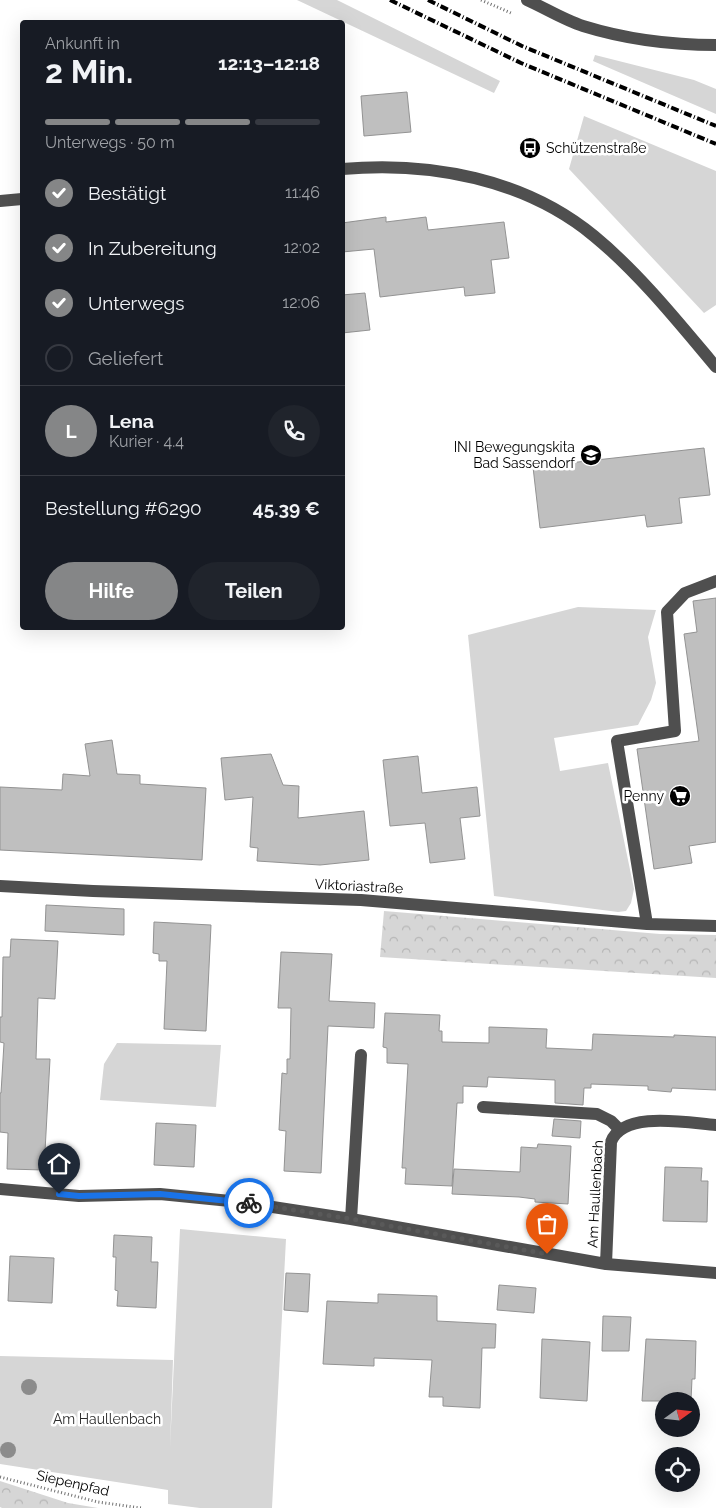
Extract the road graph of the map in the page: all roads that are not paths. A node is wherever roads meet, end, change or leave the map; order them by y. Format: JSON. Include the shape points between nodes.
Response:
{"nodes":[{"id":1,"x":527,"y":0,"type":"edge"},
{"id":2,"x":716,"y":45,"type":"edge"},
{"id":3,"x":345,"y":170,"type":"edge"},
{"id":4,"x":20,"y":199,"type":"edge"},
{"id":5,"x":0,"y":200,"type":"edge"},
{"id":6,"x":716,"y":368,"type":"edge"},
{"id":7,"x":716,"y":581,"type":"edge"},
{"id":8,"x":0,"y":886,"type":"edge"},
{"id":9,"x":647,"y":924,"type":"junction"},
{"id":10,"x":716,"y":926,"type":"edge"},
{"id":11,"x":361,"y":1055,"type":"dead end"},
{"id":12,"x":483,"y":1107,"type":"dead end"},
{"id":13,"x":716,"y":1125,"type":"edge"},
{"id":14,"x":619,"y":1129,"type":"junction"},
{"id":15,"x":0,"y":1189,"type":"edge"},
{"id":16,"x":351,"y":1219,"type":"junction"},
{"id":17,"x":606,"y":1264,"type":"junction"},
{"id":18,"x":716,"y":1273,"type":"edge"}],
"edges":[{"from":1,"to":2,"type":"street","via":[[591,28],[634,38]]},
{"from":3,"to":6,"type":"street","via":[[395,168],[461,176],[504,186],[553,208],[594,236],[626,266]]},
{"from":4,"to":5,"type":"street"},
{"from":7,"to":9,"type":"street","via":[[685,592],[667,612],[675,731],[617,741]]},
{"from":8,"to":9,"type":"street","name":"Viktoriastraße","via":[[361,900]]},
{"from":9,"to":10,"type":"street","name":"Viktoriastraße"},
{"from":11,"to":16,"type":"street"},
{"from":12,"to":14,"type":"street","name":"Am Haullenbach","via":[[597,1114],[612,1121]]},
{"from":13,"to":14,"type":"street","name":"Am Haullenbach","via":[[648,1120]]},
{"from":14,"to":17,"type":"street","name":"Am Haullenbach","via":[[611,1142]]},
{"from":15,"to":16,"type":"street","name":"Am Haullenbach","via":[[79,1196],[160,1194]]},
{"from":16,"to":17,"type":"street","name":"Am Haullenbach"},
{"from":17,"to":18,"type":"street","name":"Am Haullenbach"}]}
